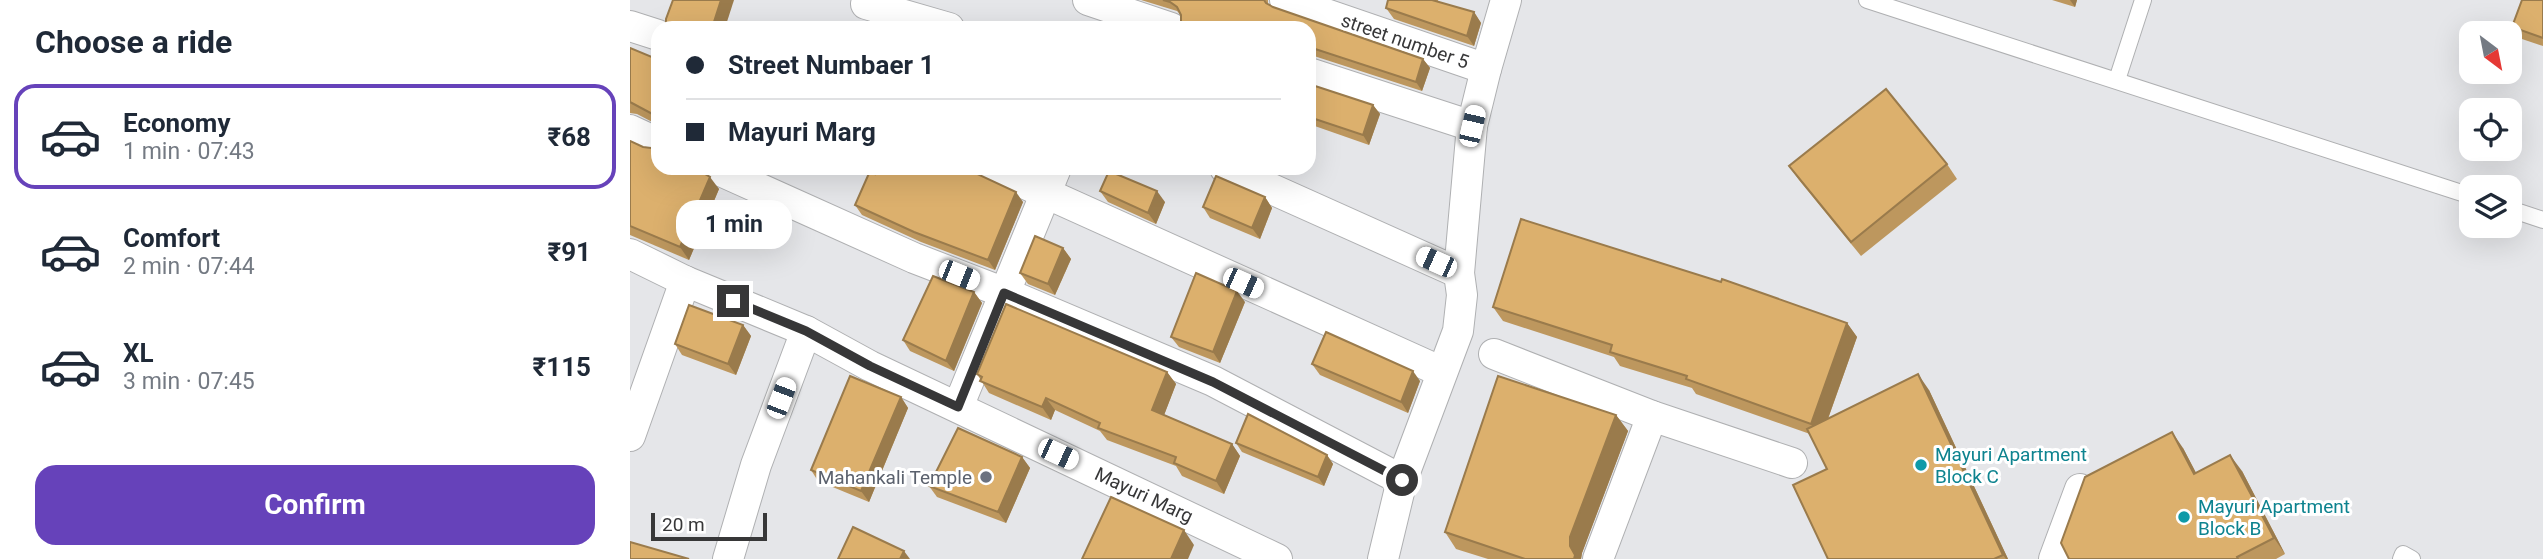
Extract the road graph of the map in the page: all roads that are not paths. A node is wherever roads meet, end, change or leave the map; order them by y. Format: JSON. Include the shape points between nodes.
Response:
{"nodes":[{"id":1,"x":1088,"y":0,"type":"edge"},
{"id":2,"x":1285,"y":0,"type":"edge"},
{"id":3,"x":1506,"y":0,"type":"edge"},
{"id":4,"x":1867,"y":0,"type":"edge"},
{"id":5,"x":2143,"y":0,"type":"edge"},
{"id":6,"x":866,"y":4,"type":"dead end"},
{"id":7,"x":924,"y":21,"type":"edge"},
{"id":8,"x":1150,"y":21,"type":"edge"},
{"id":9,"x":630,"y":26,"type":"edge"},
{"id":10,"x":651,"y":34,"type":"edge"},
{"id":11,"x":1486,"y":69,"type":"junction"},
{"id":12,"x":1316,"y":75,"type":"edge"},
{"id":13,"x":2117,"y":80,"type":"junction"},
{"id":14,"x":1472,"y":126,"type":"junction"},
{"id":15,"x":630,"y":131,"type":"edge"},
{"id":16,"x":651,"y":140,"type":"edge"},
{"id":17,"x":730,"y":175,"type":"edge"},
{"id":18,"x":1022,"y":175,"type":"edge"},
{"id":19,"x":1241,"y":175,"type":"edge"},
{"id":20,"x":1050,"y":181,"type":"edge"},
{"id":21,"x":2459,"y":192,"type":"edge"},
{"id":22,"x":2522,"y":213,"type":"edge"},
{"id":23,"x":2543,"y":220,"type":"edge"},
{"id":24,"x":630,"y":254,"type":"edge"},
{"id":25,"x":1459,"y":272,"type":"junction"},
{"id":26,"x":685,"y":281,"type":"junction"},
{"id":27,"x":1004,"y":293,"type":"junction"},
{"id":28,"x":806,"y":331,"type":"junction"},
{"id":29,"x":1494,"y":354,"type":"dead end"},
{"id":30,"x":1442,"y":372,"type":"junction"},
{"id":31,"x":958,"y":407,"type":"junction"},
{"id":32,"x":1652,"y":415,"type":"junction"},
{"id":33,"x":630,"y":436,"type":"edge"},
{"id":34,"x":1792,"y":463,"type":"dead end"},
{"id":35,"x":1402,"y":480,"type":"junction"},
{"id":36,"x":2080,"y":489,"type":"edge"},
{"id":37,"x":1263,"y":556,"type":"edge"},
{"id":38,"x":728,"y":559,"type":"edge"},
{"id":39,"x":1383,"y":559,"type":"edge"},
{"id":40,"x":1598,"y":559,"type":"edge"},
{"id":41,"x":2054,"y":559,"type":"edge"},
{"id":42,"x":2401,"y":559,"type":"edge"},
{"id":43,"x":2412,"y":559,"type":"edge"}],
"edges":[{"from":1,"to":8,"type":"street"},
{"from":2,"to":11,"type":"street","name":"street number 5"},
{"from":3,"to":11,"type":"street"},
{"from":4,"to":13,"type":"lane"},
{"from":5,"to":13,"type":"lane"},
{"from":6,"to":7,"type":"street"},
{"from":9,"to":10,"type":"street"},
{"from":11,"to":14,"type":"street"},
{"from":12,"to":14,"type":"street"},
{"from":13,"to":21,"type":"lane"},
{"from":14,"to":25,"type":"street"},
{"from":15,"to":16,"type":"street"},
{"from":17,"to":27,"type":"street"},
{"from":18,"to":20,"type":"street"},
{"from":19,"to":25,"type":"street"},
{"from":20,"to":27,"type":"street"},
{"from":20,"to":30,"type":"street"},
{"from":22,"to":23,"type":"lane"},
{"from":24,"to":26,"type":"street","name":"Mayuri Marg"},
{"from":25,"to":30,"type":"street","via":[[1458,331]]},
{"from":26,"to":28,"type":"street","name":"Mayuri Marg"},
{"from":26,"to":33,"type":"street"},
{"from":27,"to":31,"type":"street"},
{"from":27,"to":35,"type":"street","via":[[1213,382]]},
{"from":28,"to":31,"type":"street","name":"Mayuri Marg"},
{"from":28,"to":38,"type":"street","via":[[756,465]]},
{"from":29,"to":32,"type":"street"},
{"from":30,"to":35,"type":"street"},
{"from":31,"to":37,"type":"street","name":"Mayuri Marg"},
{"from":32,"to":34,"type":"street"},
{"from":32,"to":40,"type":"street"},
{"from":35,"to":39,"type":"street"},
{"from":36,"to":41,"type":"street"},
{"from":42,"to":43,"type":"lane","via":[[2403,555]]}]}
